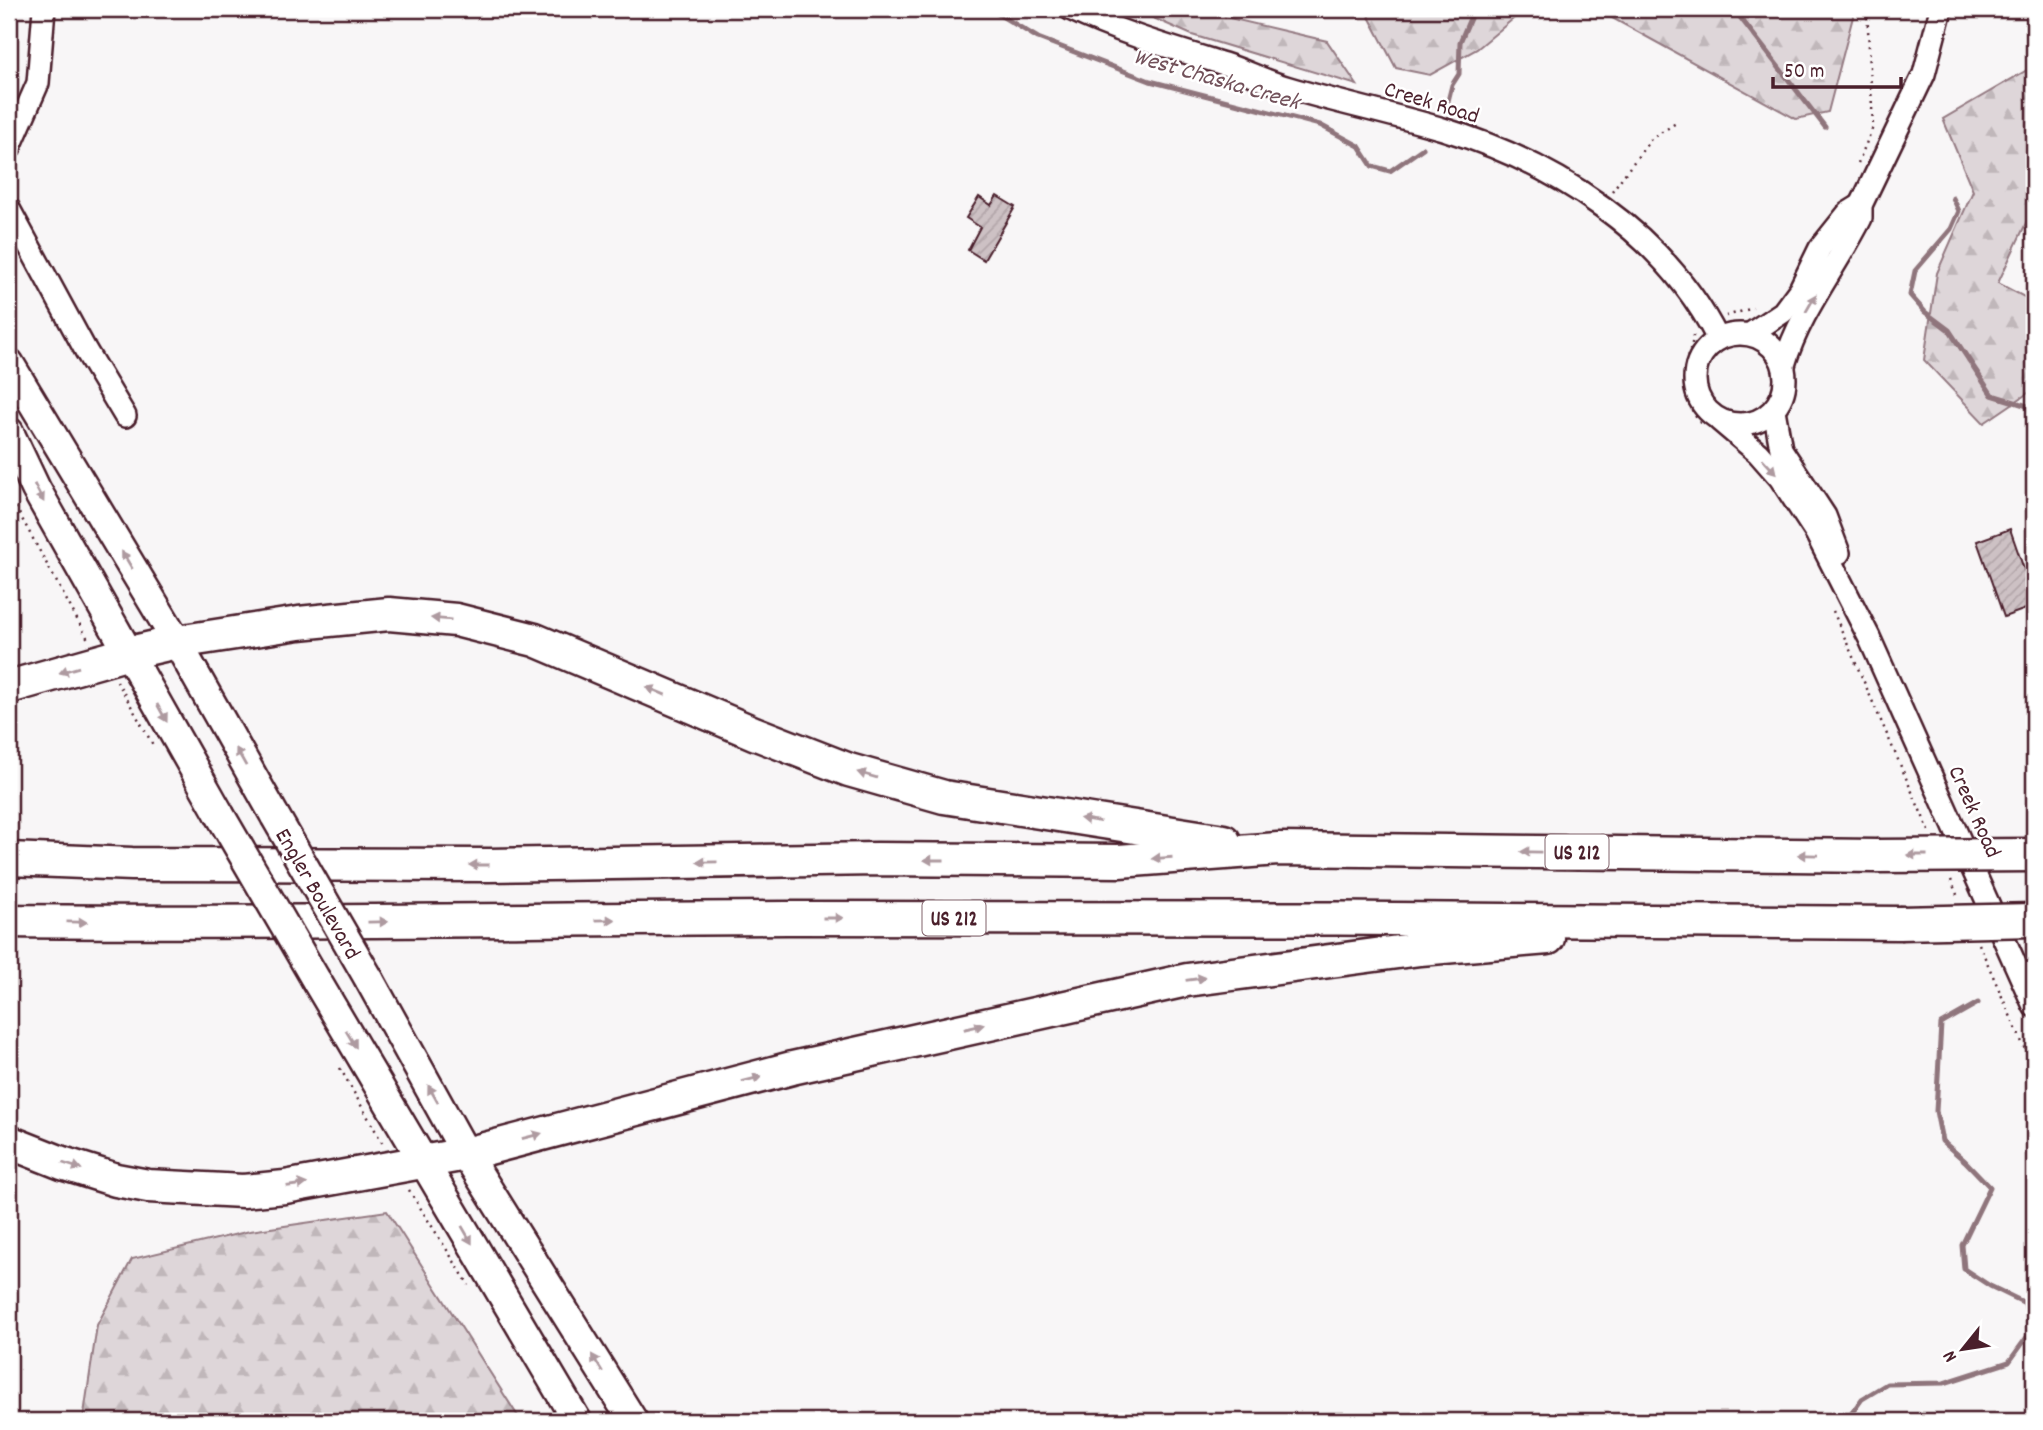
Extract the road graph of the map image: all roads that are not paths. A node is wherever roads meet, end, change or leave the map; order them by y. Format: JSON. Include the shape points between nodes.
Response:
{"nodes":[{"id":1,"x":44,"y":9,"type":"edge"},
{"id":2,"x":1070,"y":9,"type":"edge"},
{"id":3,"x":1941,"y":9,"type":"edge"},
{"id":4,"x":9,"y":149,"type":"edge"},
{"id":5,"x":1861,"y":205,"type":"junction"},
{"id":6,"x":9,"y":209,"type":"edge"},
{"id":7,"x":1713,"y":330,"type":"junction"},
{"id":8,"x":1750,"y":334,"type":"junction"},
{"id":9,"x":9,"y":363,"type":"edge"},
{"id":10,"x":1784,"y":365,"type":"junction"},
{"id":11,"x":1773,"y":410,"type":"junction"},
{"id":12,"x":125,"y":416,"type":"dead end"},
{"id":13,"x":1712,"y":425,"type":"junction"},
{"id":14,"x":9,"y":432,"type":"edge"},
{"id":15,"x":1869,"y":637,"type":"junction"},
{"id":16,"x":177,"y":642,"type":"junction"},
{"id":17,"x":129,"y":653,"type":"junction"},
{"id":18,"x":9,"y":687,"type":"edge"},
{"id":19,"x":1278,"y":849,"type":"junction"},
{"id":20,"x":2034,"y":855,"type":"edge"},
{"id":21,"x":9,"y":859,"type":"edge"},
{"id":22,"x":2034,"y":920,"type":"edge"},
{"id":23,"x":9,"y":921,"type":"edge"},
{"id":24,"x":1718,"y":921,"type":"junction"},
{"id":25,"x":2034,"y":1006,"type":"edge"},
{"id":26,"x":9,"y":1142,"type":"edge"},
{"id":27,"x":466,"y":1154,"type":"junction"},
{"id":28,"x":424,"y":1162,"type":"junction"},
{"id":29,"x":577,"y":1421,"type":"edge"},
{"id":30,"x":633,"y":1421,"type":"edge"}],
"edges":[{"from":1,"to":4,"type":"street","via":[[38,83]]},
{"from":2,"to":7,"type":"street","name":"Creek Road","via":[[1109,28],[1287,88],[1446,130],[1546,169],[1647,243],[1704,310]]},
{"from":3,"to":5,"type":"street","via":[[1924,74]]},
{"from":5,"to":8,"type":"street","via":[[1820,248],[1783,312]]},
{"from":10,"to":5,"type":"street","one_way":true,"via":[[1809,305],[1861,218]]},
{"from":6,"to":12,"type":"street"},
{"from":7,"to":8,"type":"street"},
{"from":7,"to":13,"type":"street","via":[[1695,372],[1699,400]]},
{"from":8,"to":10,"type":"street","via":[[1765,340]]},
{"from":16,"to":9,"type":"main road","name":"Engler Boulevard","one_way":true},
{"from":10,"to":11,"type":"street","via":[[1786,381]]},
{"from":11,"to":13,"type":"street","via":[[1747,424]]},
{"from":11,"to":15,"type":"street","name":"Creek Road","via":[[1781,449],[1825,516]]},
{"from":13,"to":15,"type":"street","name":"Creek Road","one_way":true,"via":[[1758,453],[1798,502]]},
{"from":14,"to":17,"type":"main road","name":"Engler Boulevard","one_way":true},
{"from":15,"to":25,"type":"street","name":"Creek Road"},
{"from":16,"to":17,"type":"highway"},
{"from":19,"to":16,"type":"highway","one_way":true,"via":[[944,797],[849,770],[535,640],[456,620],[389,614]]},
{"from":27,"to":16,"type":"main road","name":"Engler Boulevard","one_way":true,"bridge":true},
{"from":17,"to":18,"type":"highway","one_way":true},
{"from":17,"to":28,"type":"main road","name":"Engler Boulevard","one_way":true,"bridge":true},
{"from":20,"to":19,"type":"highway","number":"US 212","one_way":true,"bridge":true},
{"from":19,"to":21,"type":"highway","number":"US 212","one_way":true,"via":[[1119,861],[434,865]]},
{"from":22,"to":24,"type":"highway","number":"US 212","bridge":true},
{"from":23,"to":24,"type":"highway","number":"US 212","one_way":true},
{"from":27,"to":24,"type":"highway","one_way":true,"via":[[792,1068],[1187,980],[1420,949]]},
{"from":26,"to":28,"type":"highway","one_way":true,"via":[[116,1180],[243,1191]]},
{"from":27,"to":28,"type":"highway"},
{"from":30,"to":27,"type":"main road","name":"Engler Boulevard","one_way":true},
{"from":28,"to":29,"type":"main road","name":"Engler Boulevard","one_way":true}]}
